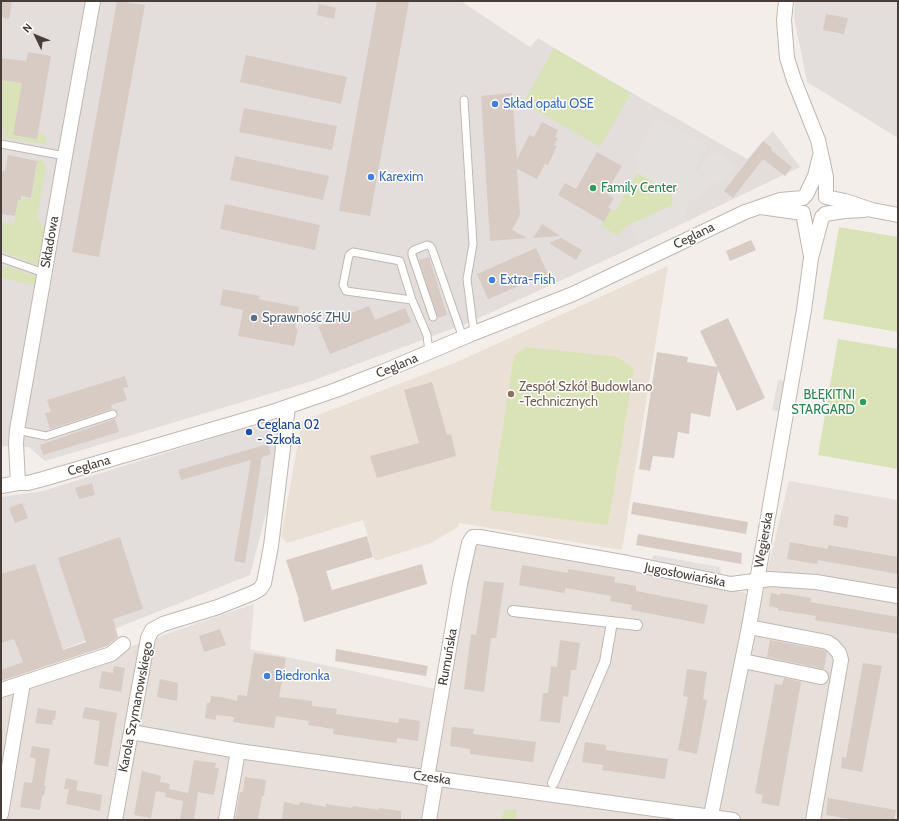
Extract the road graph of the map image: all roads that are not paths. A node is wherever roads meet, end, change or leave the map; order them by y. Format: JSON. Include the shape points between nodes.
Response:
{"nodes":[{"id":1,"x":94,"y":1,"type":"edge"},
{"id":2,"x":786,"y":1,"type":"edge"},
{"id":3,"x":464,"y":100,"type":"dead end"},
{"id":4,"x":1,"y":144,"type":"edge"},
{"id":5,"x":820,"y":154,"type":"junction"},
{"id":6,"x":65,"y":156,"type":"junction"},
{"id":7,"x":804,"y":196,"type":"junction"},
{"id":8,"x":826,"y":197,"type":"junction"},
{"id":9,"x":761,"y":207,"type":"junction"},
{"id":10,"x":872,"y":210,"type":"junction"},
{"id":11,"x":803,"y":213,"type":"junction"},
{"id":12,"x":898,"y":215,"type":"edge"},
{"id":13,"x":824,"y":216,"type":"junction"},
{"id":14,"x":1,"y":258,"type":"edge"},
{"id":15,"x":811,"y":258,"type":"junction"},
{"id":16,"x":44,"y":273,"type":"junction"},
{"id":17,"x":412,"y":300,"type":"junction"},
{"id":18,"x":433,"y":317,"type":"dead end"},
{"id":19,"x":469,"y":335,"type":"junction"},
{"id":20,"x":431,"y":351,"type":"junction"},
{"id":21,"x":288,"y":407,"type":"junction"},
{"id":22,"x":113,"y":414,"type":"dead end"},
{"id":23,"x":17,"y":430,"type":"junction"},
{"id":24,"x":18,"y":483,"type":"junction"},
{"id":25,"x":1,"y":486,"type":"edge"},
{"id":26,"x":473,"y":537,"type":"joint"},
{"id":27,"x":757,"y":580,"type":"junction"},
{"id":28,"x":898,"y":596,"type":"edge"},
{"id":29,"x":513,"y":611,"type":"dead end"},
{"id":30,"x":612,"y":622,"type":"junction"},
{"id":31,"x":638,"y":625,"type":"dead end"},
{"id":32,"x":749,"y":627,"type":"junction"},
{"id":33,"x":123,"y":644,"type":"dead end"},
{"id":34,"x":742,"y":661,"type":"junction"},
{"id":35,"x":821,"y":677,"type":"dead end"},
{"id":36,"x":23,"y":683,"type":"junction"},
{"id":37,"x":1,"y":690,"type":"edge"},
{"id":38,"x":130,"y":738,"type":"junction"},
{"id":39,"x":238,"y":751,"type":"junction"},
{"id":40,"x":432,"y":778,"type":"junction"},
{"id":41,"x":553,"y":783,"type":"dead end"},
{"id":42,"x":1,"y":814,"type":"edge"},
{"id":43,"x":710,"y":818,"type":"edge"},
{"id":44,"x":115,"y":820,"type":"edge"},
{"id":45,"x":226,"y":820,"type":"edge"},
{"id":46,"x":429,"y":820,"type":"edge"},
{"id":47,"x":733,"y":820,"type":"edge"},
{"id":48,"x":813,"y":820,"type":"edge"}],
"edges":[{"from":1,"to":6,"type":"street","name":"Składowa"},
{"from":2,"to":5,"type":"street","via":[[784,20],[787,58],[797,90],[814,127]]},
{"from":3,"to":19,"type":"lane","via":[[473,244],[467,279]]},
{"from":4,"to":6,"type":"lane"},
{"from":5,"to":7,"type":"street","via":[[815,176]]},
{"from":5,"to":8,"type":"street","via":[[826,177]]},
{"from":6,"to":16,"type":"street","name":"Składowa"},
{"from":7,"to":8,"type":"street","via":[[810,192],[818,192]]},
{"from":7,"to":9,"type":"street","name":"Ceglana","via":[[780,200]]},
{"from":7,"to":11,"type":"street","via":[[801,203]]},
{"from":8,"to":10,"type":"street"},
{"from":8,"to":13,"type":"street","via":[[828,206]]},
{"from":9,"to":11,"type":"street","name":"Ceglana"},
{"from":9,"to":19,"type":"street","name":"Ceglana","via":[[732,218],[573,294]]},
{"from":10,"to":12,"type":"street"},
{"from":10,"to":13,"type":"street","via":[[844,211]]},
{"from":11,"to":13,"type":"street","via":[[812,219]]},
{"from":11,"to":15,"type":"street","name":"Węgierska"},
{"from":13,"to":15,"type":"street","name":"Węgierska"},
{"from":14,"to":16,"type":"lane"},
{"from":15,"to":27,"type":"street","name":"Węgierska"},
{"from":16,"to":23,"type":"street","name":"Składowa"},
{"from":17,"to":17,"type":"lane","via":[[346,291],[343,285],[349,255],[353,252],[400,261]]},
{"from":17,"to":20,"type":"lane"},
{"from":18,"to":19,"type":"lane","via":[[412,255],[414,250],[427,245],[432,249]]},
{"from":19,"to":20,"type":"street","name":"Ceglana"},
{"from":20,"to":21,"type":"street","name":"Ceglana"},
{"from":21,"to":24,"type":"street","name":"Ceglana","via":[[44,479]]},
{"from":21,"to":38,"type":"street","name":"Karola Szymanowskiego","via":[[264,583],[253,593],[152,630],[148,638]]},
{"from":22,"to":23,"type":"lane","via":[[46,436]]},
{"from":23,"to":24,"type":"street","name":"Składowa"},
{"from":24,"to":25,"type":"street","name":"Ceglana"},
{"from":26,"to":27,"type":"street","name":"Jugosłowiańska","via":[[731,584]]},
{"from":26,"to":40,"type":"street","name":"Rumuńska","via":[[469,543],[460,584]]},
{"from":27,"to":28,"type":"street","name":"Jugosłowiańska","via":[[816,582]]},
{"from":27,"to":32,"type":"street","name":"Węgierska"},
{"from":29,"to":30,"type":"street"},
{"from":30,"to":31,"type":"street"},
{"from":30,"to":41,"type":"street","via":[[605,662]]},
{"from":32,"to":34,"type":"street","name":"Węgierska"},
{"from":32,"to":48,"type":"street","via":[[827,642],[839,653],[841,660]]},
{"from":33,"to":36,"type":"street","via":[[111,654]]},
{"from":34,"to":35,"type":"street"},
{"from":34,"to":43,"type":"street","name":"Węgierska"},
{"from":36,"to":37,"type":"street"},
{"from":36,"to":42,"type":"street"},
{"from":38,"to":39,"type":"street","name":"Czeska"},
{"from":38,"to":44,"type":"street","name":"Karola Szymanowskiego"},
{"from":39,"to":40,"type":"street","name":"Czeska"},
{"from":39,"to":45,"type":"street"},
{"from":40,"to":43,"type":"street","name":"Czeska"},
{"from":40,"to":46,"type":"street","name":"Rumuńska"},
{"from":43,"to":47,"type":"street","name":"Czeska"}]}
